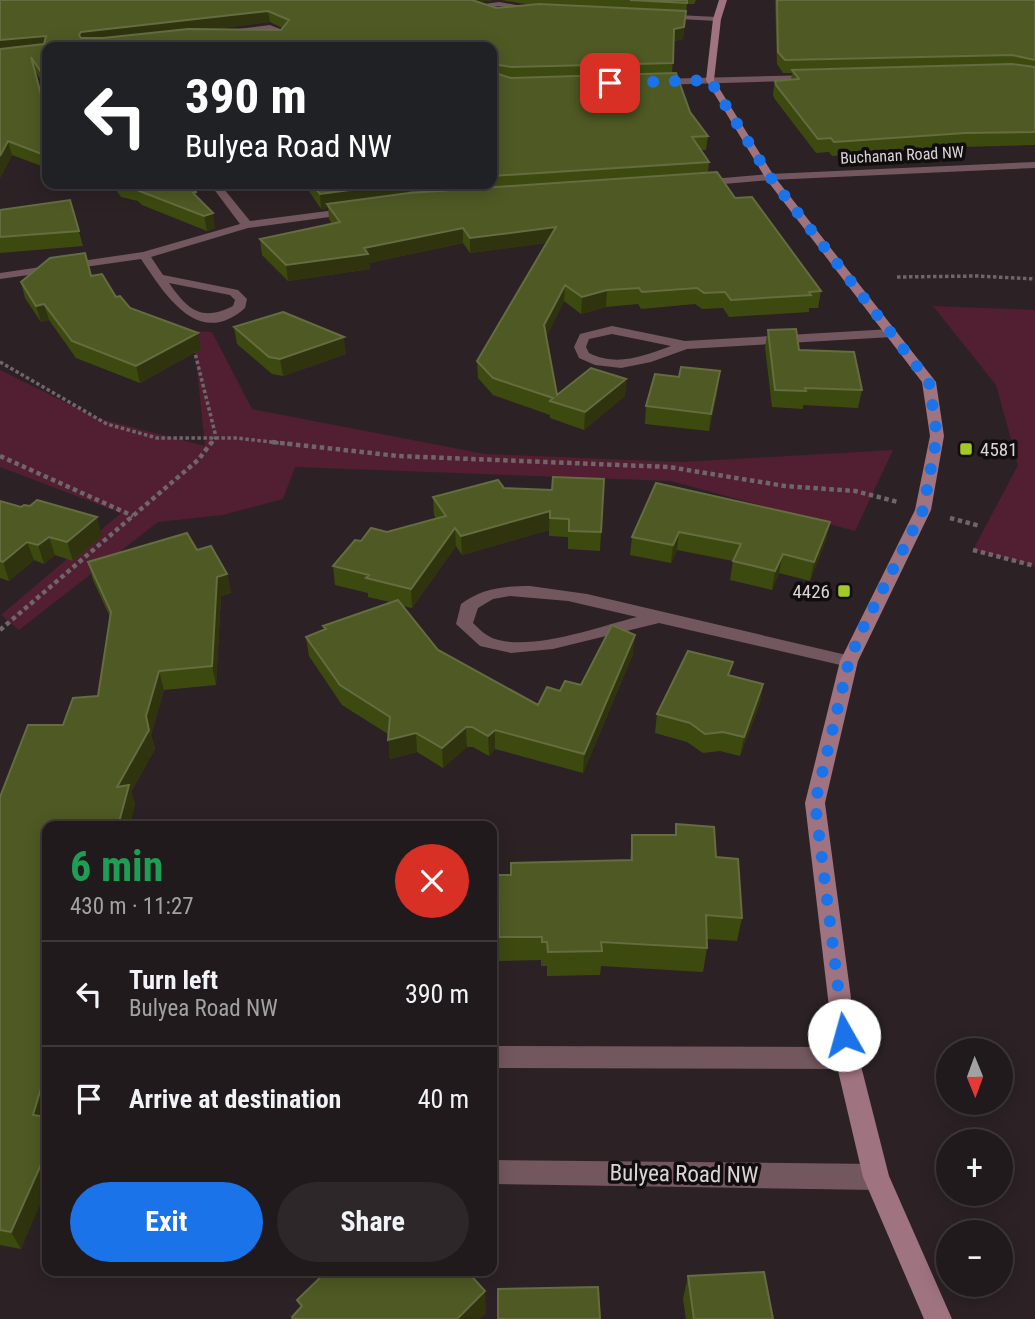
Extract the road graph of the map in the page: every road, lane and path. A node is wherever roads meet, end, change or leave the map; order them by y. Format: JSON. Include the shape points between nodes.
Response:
{"nodes":[{"id":1,"x":723,"y":0,"type":"edge"},
{"id":2,"x":539,"y":11,"type":"junction"},
{"id":3,"x":552,"y":12,"type":"edge"},
{"id":4,"x":496,"y":15,"type":"edge"},
{"id":5,"x":506,"y":15,"type":"edge"},
{"id":6,"x":657,"y":16,"type":"edge"},
{"id":7,"x":717,"y":19,"type":"junction"},
{"id":8,"x":207,"y":35,"type":"joint"},
{"id":9,"x":827,"y":77,"type":"edge"},
{"id":10,"x":710,"y":80,"type":"junction"},
{"id":11,"x":645,"y":82,"type":"edge"},
{"id":12,"x":1035,"y":164,"type":"edge"},
{"id":13,"x":770,"y":177,"type":"junction"},
{"id":14,"x":684,"y":184,"type":"edge"},
{"id":15,"x":219,"y":189,"type":"edge"},
{"id":16,"x":369,"y":208,"type":"edge"},
{"id":17,"x":247,"y":225,"type":"junction"},
{"id":18,"x":144,"y":255,"type":"junction"},
{"id":19,"x":0,"y":276,"type":"edge"},
{"id":20,"x":897,"y":277,"type":"dead end"},
{"id":21,"x":161,"y":278,"type":"junction"},
{"id":22,"x":1035,"y":279,"type":"edge"},
{"id":23,"x":197,"y":317,"type":"junction"},
{"id":24,"x":892,"y":333,"type":"junction"},
{"id":25,"x":685,"y":345,"type":"junction"},
{"id":26,"x":0,"y":362,"type":"edge"},
{"id":27,"x":216,"y":437,"type":"junction"},
{"id":28,"x":0,"y":456,"type":"edge"},
{"id":29,"x":923,"y":510,"type":"junction"},
{"id":30,"x":133,"y":516,"type":"junction"},
{"id":31,"x":980,"y":526,"type":"dead end"},
{"id":32,"x":973,"y":550,"type":"dead end"},
{"id":33,"x":1035,"y":566,"type":"edge"},
{"id":34,"x":660,"y":617,"type":"junction"},
{"id":35,"x":0,"y":630,"type":"edge"},
{"id":36,"x":849,"y":661,"type":"junction"},
{"id":37,"x":497,"y":1057,"type":"edge"},
{"id":38,"x":847,"y":1058,"type":"junction"},
{"id":39,"x":497,"y":1172,"type":"edge"},
{"id":40,"x":876,"y":1177,"type":"junction"},
{"id":41,"x":938,"y":1319,"type":"edge"}],
"edges":[{"from":1,"to":7,"type":"street"},
{"from":2,"to":3,"type":"street"},
{"from":2,"to":4,"type":"street","via":[[499,4],[478,11]]},
{"from":2,"to":5,"type":"street"},
{"from":6,"to":7,"type":"street"},
{"from":7,"to":10,"type":"street"},
{"from":8,"to":8,"type":"street","via":[[271,38],[284,32],[270,27]]},
{"from":9,"to":10,"type":"street"},
{"from":10,"to":11,"type":"street"},
{"from":10,"to":13,"type":"street"},
{"from":12,"to":13,"type":"street","name":"Buchanan Road NW"},
{"from":13,"to":14,"type":"street","name":"Buchanan Road NW"},
{"from":13,"to":24,"type":"street"},
{"from":15,"to":17,"type":"street"},
{"from":16,"to":17,"type":"street"},
{"from":17,"to":18,"type":"street"},
{"from":18,"to":19,"type":"street"},
{"from":18,"to":21,"type":"street"},
{"from":20,"to":22,"type":"path"},
{"from":21,"to":23,"type":"street","via":[[185,311]]},
{"from":21,"to":23,"type":"street","via":[[234,292],[241,299],[239,308],[228,315]]},
{"from":23,"to":27,"type":"path","via":[[189,327]]},
{"from":24,"to":25,"type":"street"},
{"from":24,"to":29,"type":"street","via":[[929,382],[937,436]]},
{"from":25,"to":25,"type":"street","via":[[612,330],[584,337],[580,347],[592,360],[623,365]]},
{"from":26,"to":27,"type":"path","via":[[107,424],[157,438]]},
{"from":27,"to":29,"type":"path","via":[[398,456],[669,467],[785,486],[855,491]]},
{"from":27,"to":30,"type":"path","via":[[198,460]]},
{"from":28,"to":30,"type":"path"},
{"from":29,"to":31,"type":"path"},
{"from":29,"to":36,"type":"street"},
{"from":30,"to":35,"type":"path"},
{"from":32,"to":33,"type":"path"},
{"from":34,"to":34,"type":"street","via":[[588,598],[508,591],[481,597],[467,608],[464,624],[475,636],[496,646],[531,647]]},
{"from":34,"to":36,"type":"street"},
{"from":36,"to":38,"type":"street","via":[[815,803]]},
{"from":37,"to":38,"type":"street"},
{"from":38,"to":40,"type":"street"},
{"from":39,"to":40,"type":"street","name":"Bulyea Road NW"},
{"from":40,"to":41,"type":"street"}]}
